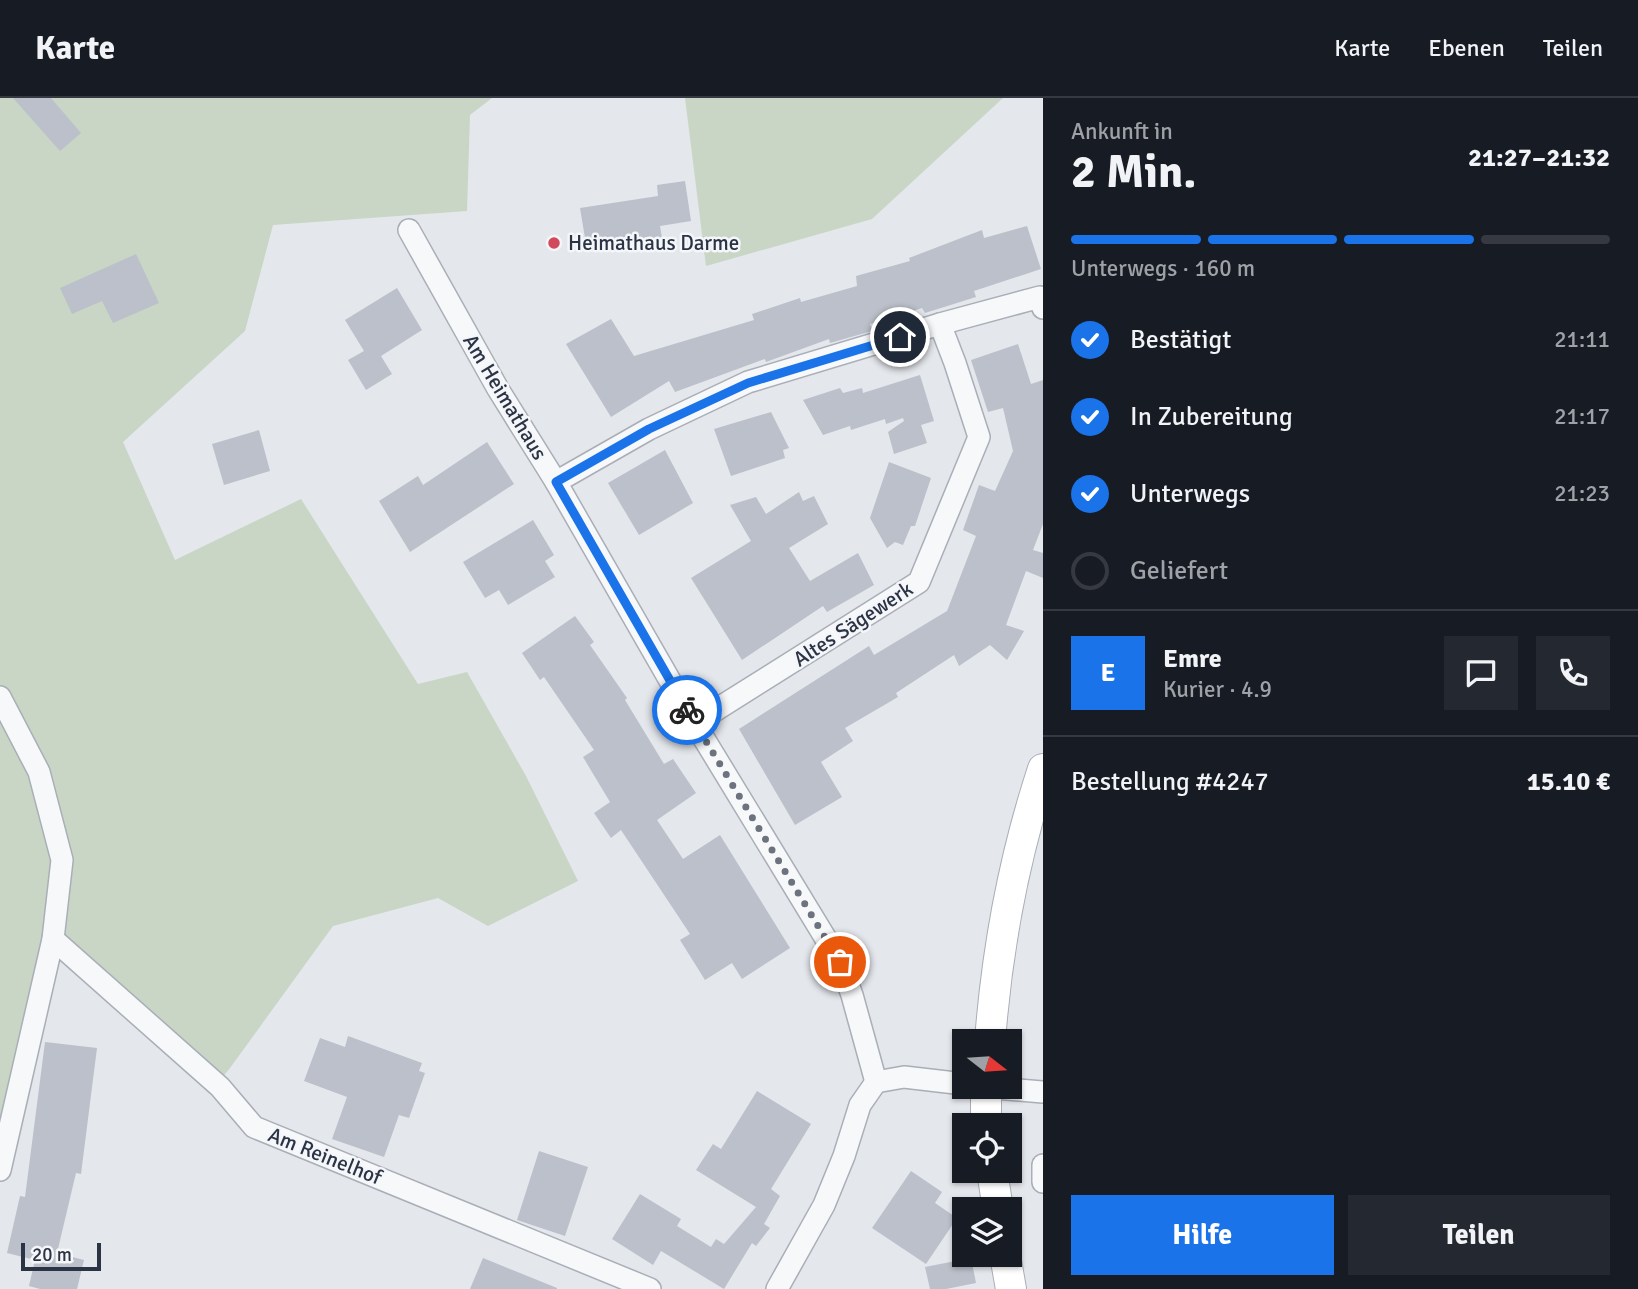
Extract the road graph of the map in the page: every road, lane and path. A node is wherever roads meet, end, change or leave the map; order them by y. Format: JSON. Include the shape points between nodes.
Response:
{"nodes":[{"id":1,"x":409,"y":230,"type":"dead end"},
{"id":2,"x":1043,"y":308,"type":"edge"},
{"id":3,"x":940,"y":324,"type":"junction"},
{"id":4,"x":556,"y":482,"type":"junction"},
{"id":5,"x":0,"y":697,"type":"edge"},
{"id":6,"x":695,"y":723,"type":"junction"},
{"id":7,"x":1043,"y":769,"type":"edge"},
{"id":8,"x":53,"y":939,"type":"junction"},
{"id":9,"x":991,"y":1029,"type":"edge"},
{"id":10,"x":876,"y":1082,"type":"junction"},
{"id":11,"x":952,"y":1083,"type":"edge"},
{"id":12,"x":1022,"y":1090,"type":"edge"},
{"id":13,"x":1043,"y":1092,"type":"edge"},
{"id":14,"x":1043,"y":1165,"type":"edge"},
{"id":15,"x":0,"y":1170,"type":"edge"},
{"id":16,"x":1043,"y":1182,"type":"edge"},
{"id":17,"x":1007,"y":1267,"type":"edge"},
{"id":18,"x":650,"y":1289,"type":"edge"},
{"id":19,"x":778,"y":1289,"type":"edge"},
{"id":20,"x":1012,"y":1289,"type":"edge"}],
"edges":[{"from":1,"to":4,"type":"street","name":"Am Heimathaus"},
{"from":2,"to":3,"type":"street","via":[[1040,297]]},
{"from":3,"to":4,"type":"street","via":[[748,383],[649,429]]},
{"from":3,"to":6,"type":"street","name":"Altes Sägewerk","via":[[979,437],[919,582]]},
{"from":4,"to":6,"type":"street","name":"Am Heimathaus"},
{"from":5,"to":8,"type":"street","via":[[39,772],[62,860]]},
{"from":6,"to":10,"type":"street","name":"Am Heimathaus","via":[[840,962]]},
{"from":7,"to":9,"type":"main road","via":[[1006,915]]},
{"from":8,"to":15,"type":"street"},
{"from":8,"to":18,"type":"street","name":"Am Reinelhof","via":[[220,1087],[254,1127]]},
{"from":10,"to":11,"type":"street","via":[[904,1077]]},
{"from":10,"to":19,"type":"street","via":[[860,1105],[824,1205]]},
{"from":12,"to":13,"type":"street"},
{"from":14,"to":16,"type":"street"},
{"from":17,"to":20,"type":"main road"}]}
